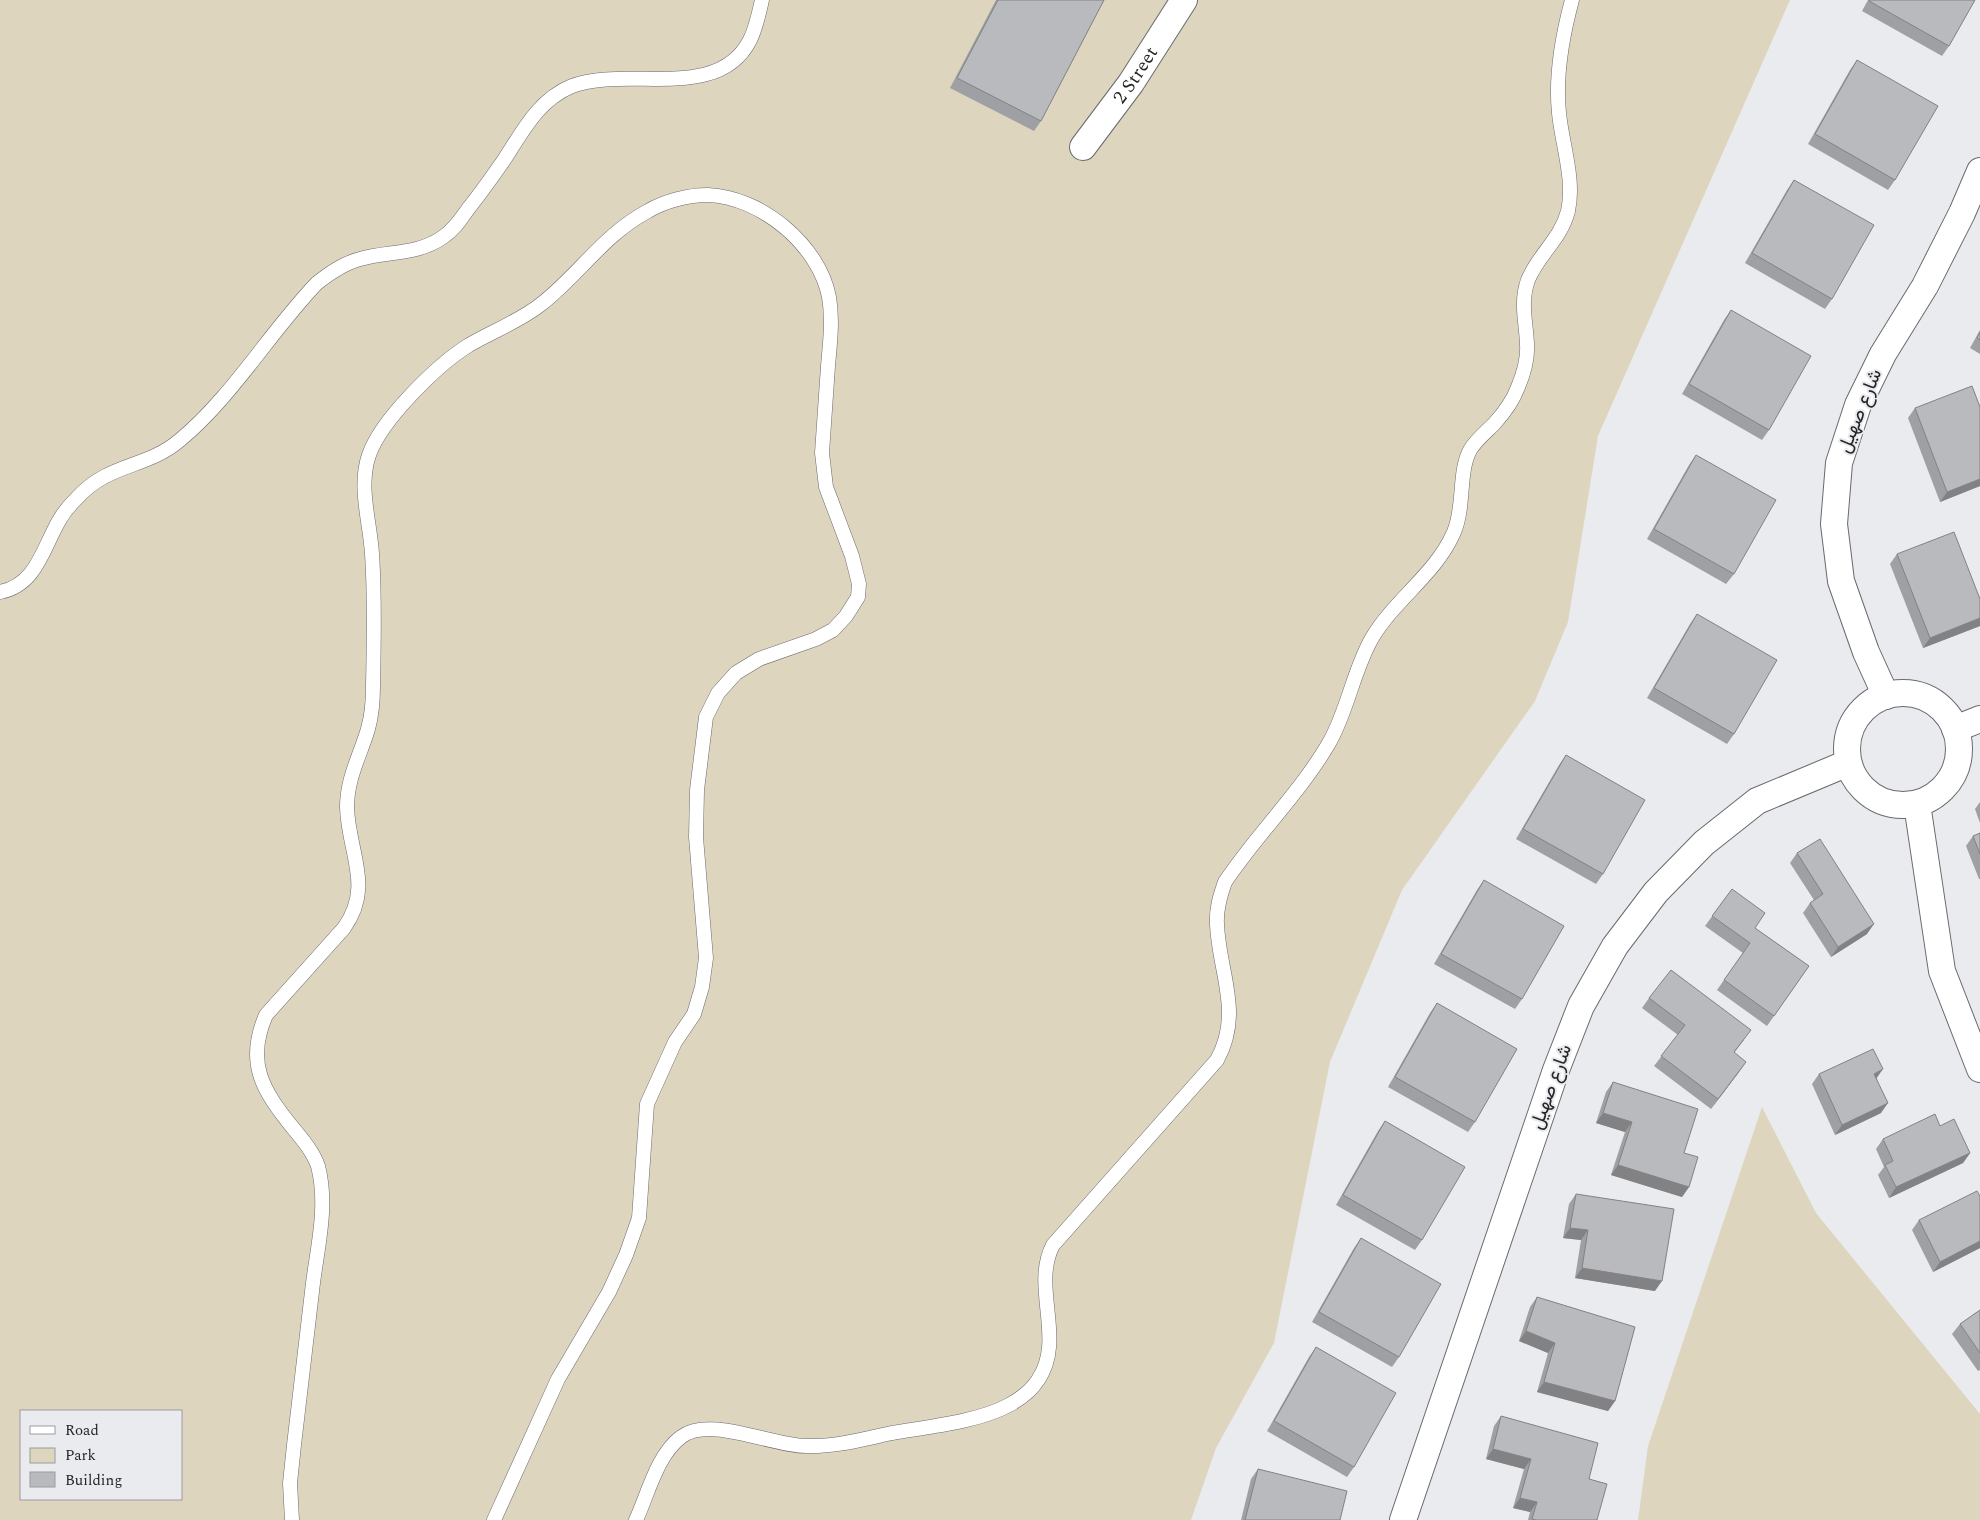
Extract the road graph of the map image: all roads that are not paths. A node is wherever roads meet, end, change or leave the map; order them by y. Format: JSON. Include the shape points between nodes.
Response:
{"nodes":[{"id":1,"x":762,"y":0,"type":"edge"},
{"id":2,"x":1184,"y":0,"type":"edge"},
{"id":3,"x":1572,"y":0,"type":"edge"},
{"id":4,"x":1084,"y":147,"type":"dead end"},
{"id":5,"x":1980,"y":171,"type":"edge"},
{"id":6,"x":0,"y":592,"type":"edge"},
{"id":7,"x":1886,"y":696,"type":"junction"},
{"id":8,"x":1980,"y":719,"type":"edge"},
{"id":9,"x":1955,"y":729,"type":"junction"},
{"id":10,"x":1848,"y":763,"type":"junction"},
{"id":11,"x":1917,"y":804,"type":"junction"},
{"id":12,"x":1980,"y":1069,"type":"edge"},
{"id":13,"x":292,"y":1520,"type":"edge"},
{"id":14,"x":494,"y":1520,"type":"edge"},
{"id":15,"x":636,"y":1520,"type":"edge"},
{"id":16,"x":1403,"y":1520,"type":"edge"}],
"edges":[{"from":1,"to":6,"type":"lane","via":[[749,42],[726,66],[705,76],[596,80],[572,86],[553,97],[523,128],[455,227],[429,245],[343,265],[317,283],[194,428],[163,453],[97,479],[60,518],[37,567],[24,581]]},
{"from":2,"to":4,"type":"street","name":"2 Street","via":[[1131,83]]},
{"from":3,"to":15,"type":"lane","via":[[1561,47],[1559,74],[1559,109],[1570,194],[1568,212],[1561,229],[1529,278],[1523,321],[1527,345],[1525,369],[1517,391],[1495,423],[1471,449],[1465,464],[1462,504],[1454,531],[1428,572],[1390,613],[1373,637],[1360,664],[1342,719],[1329,744],[1225,882],[1218,902],[1217,923],[1230,1017],[1225,1046],[1217,1060],[1053,1245],[1045,1268],[1050,1343],[1038,1380],[1016,1400],[988,1412],[937,1426],[824,1446],[786,1444],[713,1428],[696,1430],[681,1437],[666,1456]]},
{"from":5,"to":7,"type":"street","name":"شارع صهيل","via":[[1929,278],[1858,405],[1839,463],[1834,524],[1841,581],[1866,652]]},
{"from":7,"to":9,"type":"street","via":[[1903,693],[1934,703],[1947,714]]},
{"from":7,"to":10,"type":"street","via":[[1871,703],[1854,723],[1847,746]]},
{"from":8,"to":9,"type":"street"},
{"from":9,"to":11,"type":"street","via":[[1959,748],[1956,766],[1948,783],[1934,796]]},
{"from":10,"to":11,"type":"street","via":[[1855,780],[1875,798],[1900,806]]},
{"from":10,"to":16,"type":"street","name":"شارع صهيل","via":[[1758,801],[1704,843],[1656,892],[1615,946],[1582,1006],[1556,1070]]},
{"from":11,"to":12,"type":"street","via":[[1942,972]]},
{"from":13,"to":14,"type":"lane","via":[[290,1483],[323,1208],[317,1166],[308,1146],[272,1100],[263,1083],[256,1051],[258,1033],[266,1015],[344,928],[358,902],[358,866],[348,826],[347,806],[353,766],[372,708],[372,559],[364,483],[368,459],[376,437],[436,372],[468,346],[539,306],[570,279],[618,228],[651,209],[687,196],[729,198],[767,216],[807,249],[821,272],[829,296],[832,323],[823,470],[826,487],[852,556],[859,584],[858,597],[833,630],[759,659],[736,673],[718,692],[706,717],[697,790],[696,837],[706,958],[702,987],[694,1014],[659,1072],[647,1104],[639,1218],[626,1255],[609,1292],[558,1379]]}]}
